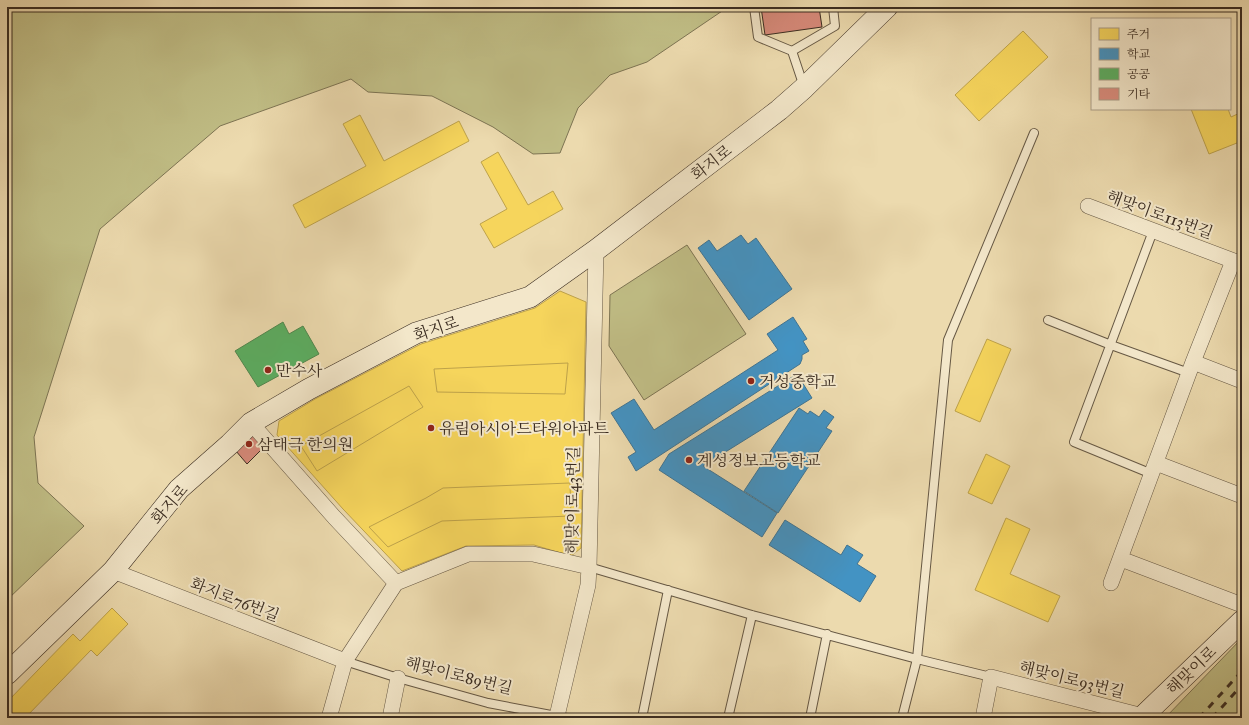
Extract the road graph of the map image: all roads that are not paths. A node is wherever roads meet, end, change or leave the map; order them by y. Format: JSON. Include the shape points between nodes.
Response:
{"nodes":[{"id":1,"x":754,"y":7,"type":"edge"},
{"id":2,"x":833,"y":7,"type":"edge"},
{"id":3,"x":887,"y":7,"type":"edge"},
{"id":4,"x":792,"y":51,"type":"junction"},
{"id":5,"x":804,"y":88,"type":"junction"},
{"id":6,"x":1034,"y":133,"type":"dead end"},
{"id":7,"x":1088,"y":206,"type":"dead end"},
{"id":8,"x":1153,"y":231,"type":"junction"},
{"id":9,"x":596,"y":250,"type":"junction"},
{"id":10,"x":1237,"y":262,"type":"edge"},
{"id":11,"x":1048,"y":320,"type":"dead end"},
{"id":12,"x":1111,"y":345,"type":"junction"},
{"id":13,"x":1191,"y":368,"type":"junction"},
{"id":14,"x":1242,"y":381,"type":"edge"},
{"id":15,"x":251,"y":423,"type":"junction"},
{"id":16,"x":1154,"y":468,"type":"junction"},
{"id":17,"x":1240,"y":491,"type":"edge"},
{"id":18,"x":1121,"y":559,"type":"junction"},
{"id":19,"x":589,"y":567,"type":"junction"},
{"id":20,"x":113,"y":571,"type":"junction"},
{"id":21,"x":396,"y":583,"type":"junction"},
{"id":22,"x":1112,"y":584,"type":"dead end"},
{"id":23,"x":668,"y":590,"type":"junction"},
{"id":24,"x":1242,"y":605,"type":"edge"},
{"id":25,"x":752,"y":615,"type":"junction"},
{"id":26,"x":1242,"y":621,"type":"edge"},
{"id":27,"x":827,"y":634,"type":"junction"},
{"id":28,"x":917,"y":659,"type":"junction"},
{"id":29,"x":345,"y":661,"type":"junction"},
{"id":30,"x":7,"y":674,"type":"edge"},
{"id":31,"x":991,"y":677,"type":"junction"},
{"id":32,"x":398,"y":678,"type":"junction"},
{"id":33,"x":562,"y":717,"type":"edge"},
{"id":34,"x":1142,"y":717,"type":"edge"},
{"id":35,"x":330,"y":718,"type":"edge"},
{"id":36,"x":390,"y":718,"type":"edge"},
{"id":37,"x":642,"y":718,"type":"edge"},
{"id":38,"x":728,"y":718,"type":"edge"},
{"id":39,"x":810,"y":718,"type":"edge"},
{"id":40,"x":902,"y":718,"type":"edge"},
{"id":41,"x":983,"y":718,"type":"edge"}],
"edges":[{"from":1,"to":4,"type":"lane","via":[[758,37]]},
{"from":2,"to":4,"type":"lane","via":[[835,26]]},
{"from":3,"to":5,"type":"street","name":"화지로"},
{"from":4,"to":5,"type":"lane"},
{"from":5,"to":9,"type":"street","name":"화지로"},
{"from":6,"to":28,"type":"lane","via":[[948,340]]},
{"from":7,"to":8,"type":"street","name":"해맞이로113번길"},
{"from":8,"to":10,"type":"street","name":"해맞이로113번길"},
{"from":8,"to":12,"type":"lane"},
{"from":9,"to":15,"type":"street","name":"화지로","via":[[530,297],[416,333],[309,389]]},
{"from":9,"to":19,"type":"street","name":"해맞이로43번길"},
{"from":10,"to":13,"type":"street"},
{"from":11,"to":12,"type":"lane"},
{"from":12,"to":13,"type":"lane"},
{"from":12,"to":16,"type":"lane","via":[[1074,442]]},
{"from":13,"to":14,"type":"street"},
{"from":13,"to":16,"type":"street"},
{"from":15,"to":20,"type":"street","name":"화지로","via":[[179,489]]},
{"from":15,"to":21,"type":"street"},
{"from":16,"to":17,"type":"street"},
{"from":16,"to":18,"type":"street"},
{"from":18,"to":22,"type":"street"},
{"from":18,"to":24,"type":"street"},
{"from":19,"to":21,"type":"street","name":"해맞이로43번길","via":[[533,554],[468,554]]},
{"from":19,"to":23,"type":"lane"},
{"from":19,"to":33,"type":"street","via":[[588,585]]},
{"from":20,"to":29,"type":"street","name":"화지로76번길"},
{"from":20,"to":30,"type":"street","name":"화지로"},
{"from":21,"to":29,"type":"street"},
{"from":23,"to":25,"type":"lane"},
{"from":23,"to":37,"type":"lane"},
{"from":25,"to":27,"type":"lane"},
{"from":25,"to":38,"type":"lane"},
{"from":26,"to":34,"type":"street","name":"해맞이로"},
{"from":27,"to":28,"type":"lane"},
{"from":27,"to":39,"type":"lane"},
{"from":28,"to":31,"type":"lane"},
{"from":28,"to":40,"type":"lane"},
{"from":29,"to":32,"type":"lane","name":"해맞이로89번길"},
{"from":29,"to":35,"type":"street"},
{"from":31,"to":34,"type":"street","name":"해맞이로93번길"},
{"from":31,"to":41,"type":"street"},
{"from":32,"to":33,"type":"lane","name":"해맞이로89번길","via":[[488,703]]},
{"from":32,"to":36,"type":"street"}]}
